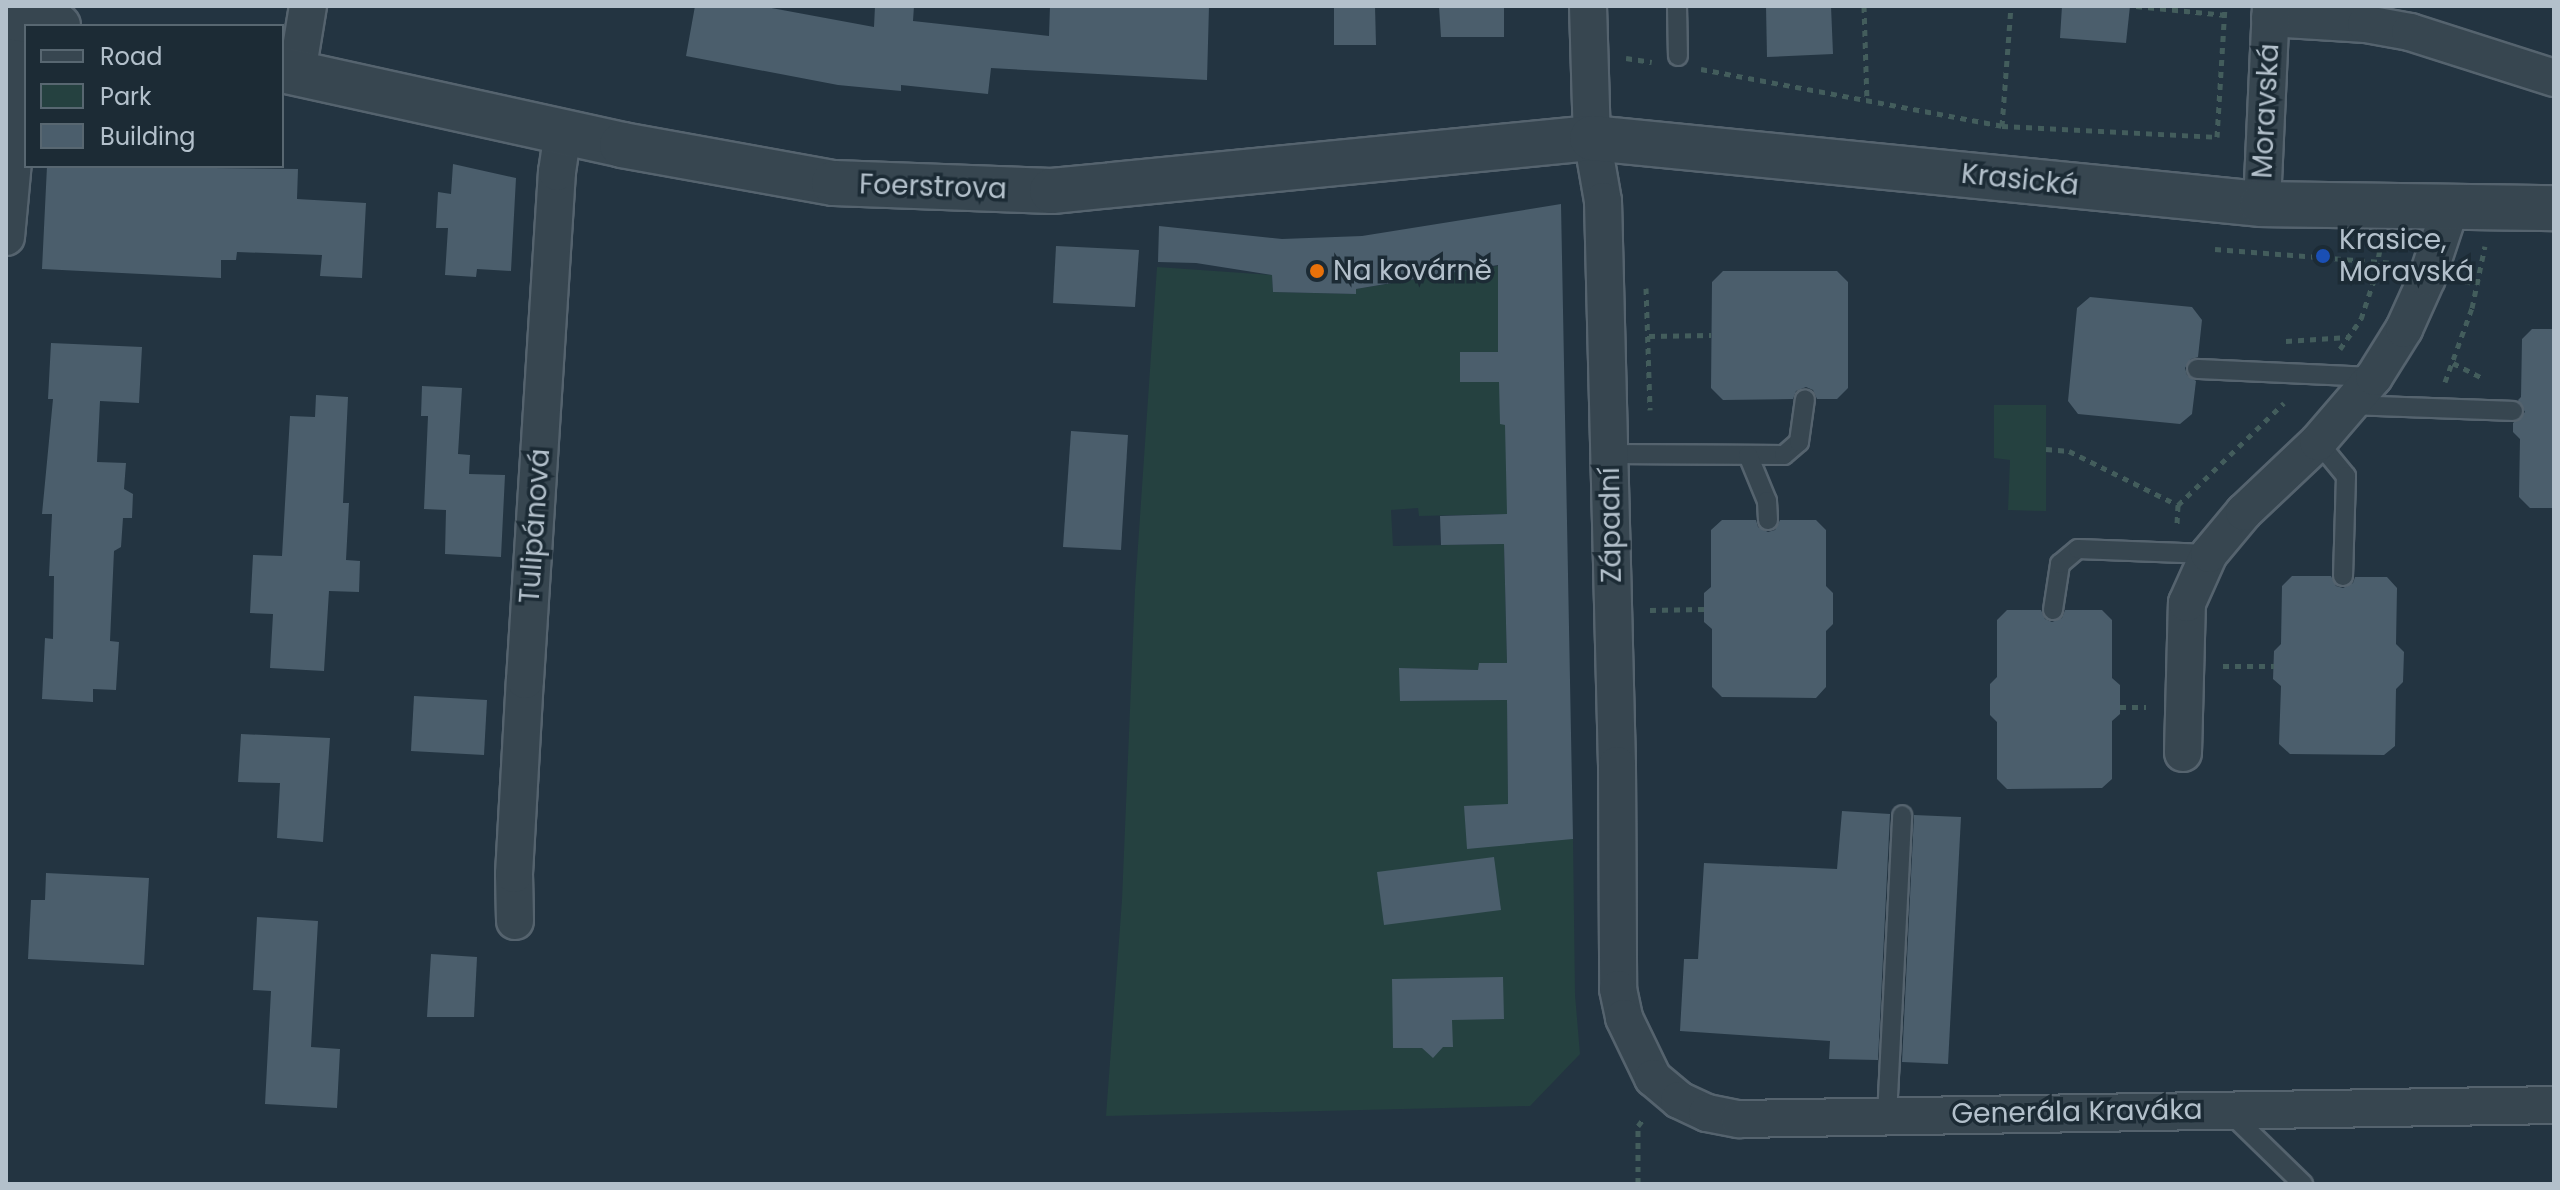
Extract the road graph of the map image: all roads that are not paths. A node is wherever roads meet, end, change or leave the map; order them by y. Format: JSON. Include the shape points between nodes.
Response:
{"nodes":[{"id":1,"x":308,"y":6,"type":"edge"},
{"id":2,"x":1588,"y":6,"type":"edge"},
{"id":3,"x":1677,"y":6,"type":"edge"},
{"id":4,"x":2271,"y":12,"type":"edge"},
{"id":5,"x":1682,"y":61,"type":"road end"},
{"id":6,"x":290,"y":71,"type":"edge"},
{"id":7,"x":2551,"y":77,"type":"edge"},
{"id":8,"x":24,"y":89,"type":"edge"},
{"id":9,"x":563,"y":132,"type":"junction"},
{"id":10,"x":20,"y":134,"type":"edge"},
{"id":11,"x":1592,"y":138,"type":"junction"},
{"id":12,"x":2262,"y":204,"type":"junction"},
{"id":13,"x":2554,"y":208,"type":"edge"},
{"id":14,"x":2471,"y":210,"type":"junction"},
{"id":15,"x":6,"y":237,"type":"edge"},
{"id":16,"x":2197,"y":369,"type":"dead end"},
{"id":17,"x":2374,"y":377,"type":"junction"},
{"id":18,"x":1805,"y":399,"type":"dead end"},
{"id":19,"x":2351,"y":405,"type":"junction"},
{"id":20,"x":2513,"y":411,"type":"dead end"},
{"id":21,"x":2318,"y":442,"type":"junction"},
{"id":22,"x":1609,"y":454,"type":"junction"},
{"id":23,"x":1748,"y":455,"type":"junction"},
{"id":24,"x":1768,"y":520,"type":"dead end"},
{"id":25,"x":2209,"y":554,"type":"junction"},
{"id":26,"x":2343,"y":576,"type":"dead end"},
{"id":27,"x":2053,"y":610,"type":"dead end"},
{"id":28,"x":2183,"y":753,"type":"dead end"},
{"id":29,"x":1902,"y":815,"type":"dead end"},
{"id":30,"x":515,"y":921,"type":"dead end"},
{"id":31,"x":1634,"y":1042,"type":"joint"},
{"id":32,"x":2554,"y":1105,"type":"edge"},
{"id":33,"x":2226,"y":1109,"type":"junction"},
{"id":34,"x":1887,"y":1116,"type":"junction"},
{"id":35,"x":2303,"y":1184,"type":"edge"}],
"edges":[{"from":1,"to":6,"type":"street"},
{"from":2,"to":11,"type":"street","name":"Západní"},
{"from":3,"to":5,"type":"lane"},
{"from":4,"to":7,"type":"street","name":"Moravská","via":[[2410,32]]},
{"from":4,"to":12,"type":"street","name":"Moravská"},
{"from":6,"to":9,"type":"street","name":"Foerstrova"},
{"from":8,"to":10,"type":"street"},
{"from":9,"to":11,"type":"street","name":"Foerstrova","via":[[834,183],[1052,191]]},
{"from":9,"to":30,"type":"street","name":"Tulipánová","via":[[525,680]]},
{"from":10,"to":15,"type":"street"},
{"from":11,"to":12,"type":"street","name":"Krasická"},
{"from":11,"to":22,"type":"street","name":"Západní","via":[[1603,201]]},
{"from":12,"to":14,"type":"street","name":"Krasická"},
{"from":13,"to":14,"type":"street","name":"Krasická"},
{"from":14,"to":17,"type":"street","via":[[2429,272],[2404,329]]},
{"from":16,"to":17,"type":"lane"},
{"from":17,"to":19,"type":"street"},
{"from":18,"to":23,"type":"lane","via":[[1799,442],[1784,455]]},
{"from":19,"to":20,"type":"lane"},
{"from":19,"to":21,"type":"street"},
{"from":21,"to":25,"type":"street","via":[[2244,512]]},
{"from":21,"to":26,"type":"lane","via":[[2346,476]]},
{"from":22,"to":23,"type":"lane"},
{"from":22,"to":31,"type":"street","name":"Západní","via":[[1618,989]]},
{"from":23,"to":24,"type":"lane","via":[[1767,501]]},
{"from":25,"to":27,"type":"lane","via":[[2078,549],[2060,564]]},
{"from":25,"to":28,"type":"street","via":[[2187,603]]},
{"from":29,"to":34,"type":"lane"},
{"from":31,"to":34,"type":"street","name":"Generála Kraváka","via":[[1653,1078],[1679,1100],[1707,1113],[1739,1119]]},
{"from":32,"to":33,"type":"street","name":"Generála Kraváka"},
{"from":33,"to":34,"type":"street","name":"Generála Kraváka"},
{"from":33,"to":35,"type":"lane"}]}
